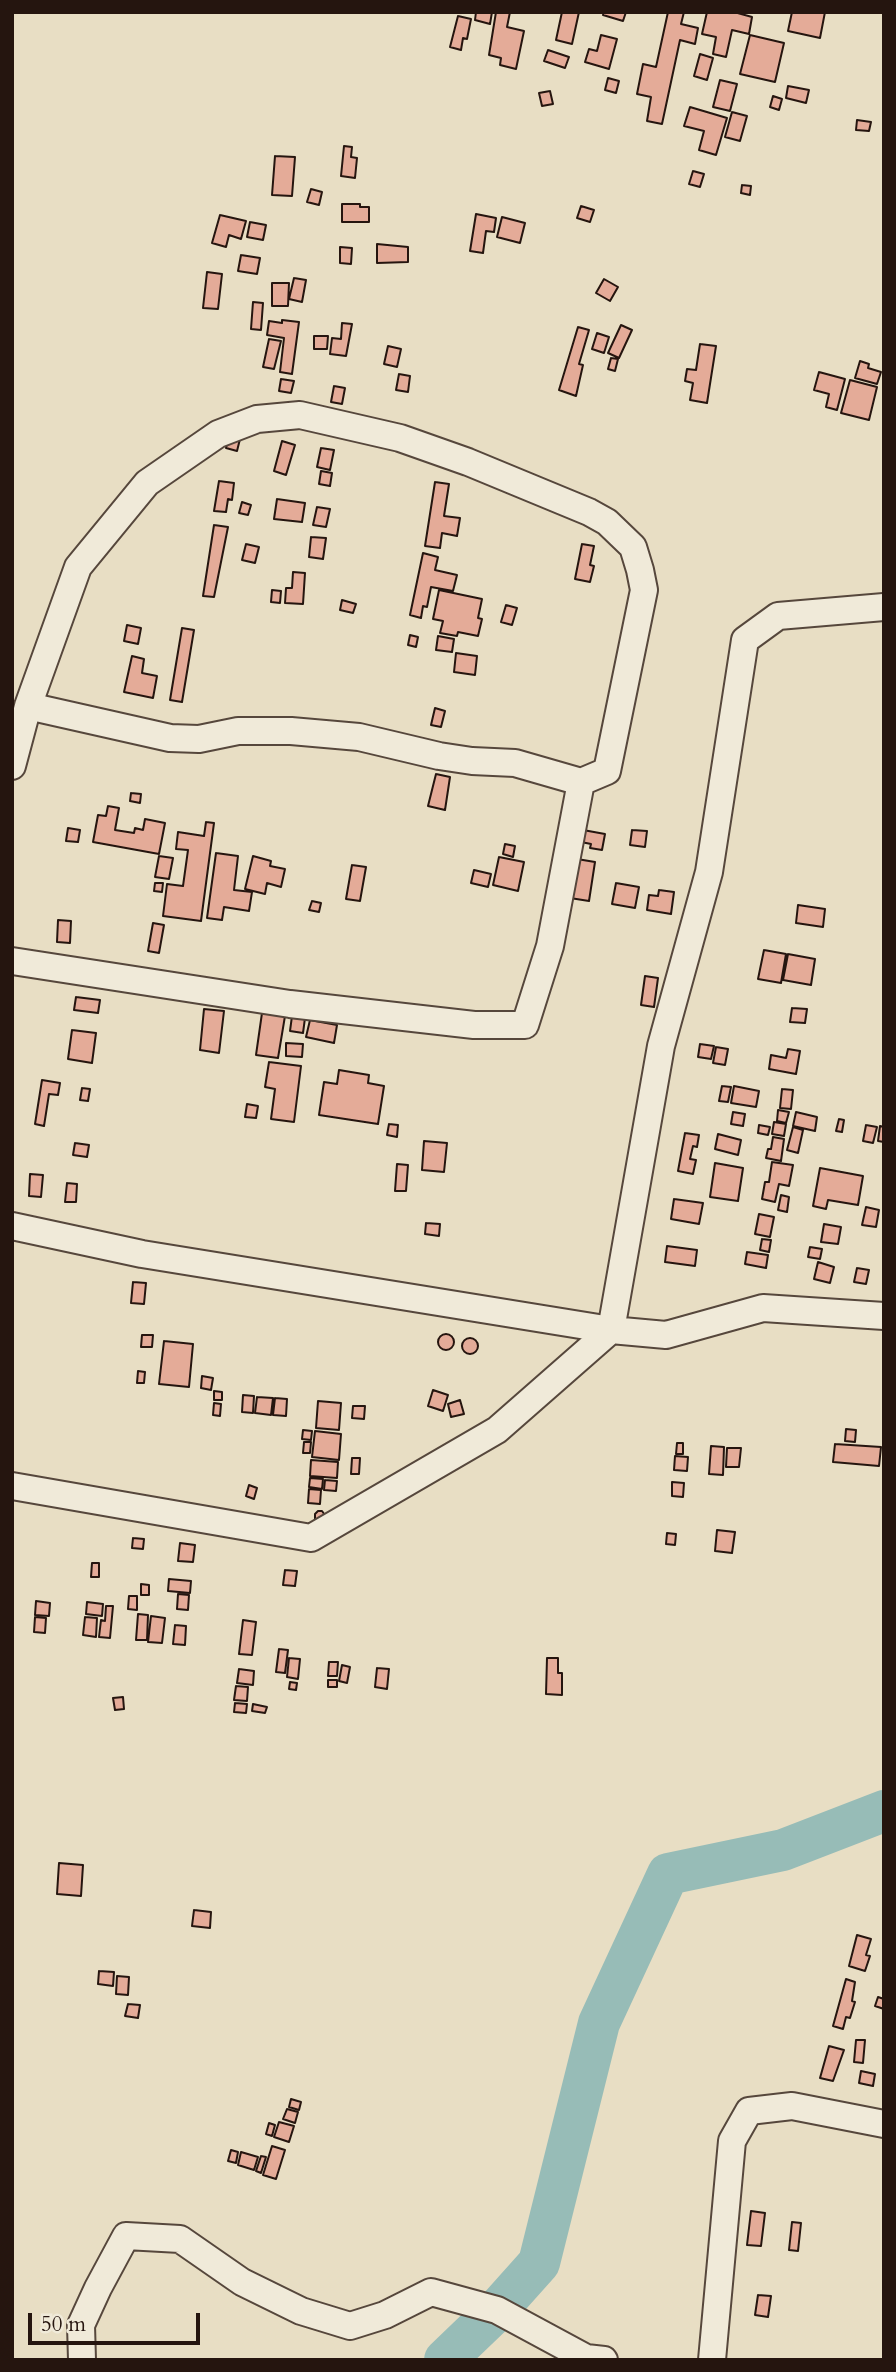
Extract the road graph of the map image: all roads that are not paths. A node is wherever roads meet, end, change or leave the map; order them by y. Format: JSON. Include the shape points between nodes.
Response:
{"nodes":[{"id":1,"x":884,"y":607,"type":"edge"},
{"id":2,"x":28,"y":706,"type":"junction"},
{"id":3,"x":12,"y":766,"type":"edge"},
{"id":4,"x":581,"y":782,"type":"junction"},
{"id":5,"x":12,"y":961,"type":"edge"},
{"id":6,"x":12,"y":1226,"type":"edge"},
{"id":7,"x":884,"y":1316,"type":"edge"},
{"id":8,"x":611,"y":1330,"type":"junction"},
{"id":9,"x":12,"y":1486,"type":"edge"},
{"id":10,"x":884,"y":2124,"type":"edge"},
{"id":11,"x":82,"y":2360,"type":"edge"},
{"id":12,"x":604,"y":2360,"type":"edge"},
{"id":13,"x":712,"y":2360,"type":"edge"}],
"edges":[{"from":1,"to":8,"type":"street","via":[[778,616],[745,640],[709,872],[661,1046]]},
{"from":2,"to":3,"type":"street"},
{"from":2,"to":4,"type":"street","via":[[170,737],[291,730],[359,737],[439,756],[515,763]]},
{"from":2,"to":4,"type":"street","via":[[78,567],[147,483],[218,434],[257,419],[300,415],[400,438],[481,467],[589,512],[633,547],[644,590],[607,771]]},
{"from":4,"to":5,"type":"street","via":[[550,946],[525,1025],[474,1025],[290,1004]]},
{"from":6,"to":8,"type":"street","via":[[142,1254]]},
{"from":7,"to":8,"type":"street","via":[[763,1308],[666,1335]]},
{"from":8,"to":9,"type":"street","via":[[497,1430],[312,1538]]},
{"from":10,"to":13,"type":"street","via":[[792,2106],[749,2111],[732,2141]]},
{"from":11,"to":12,"type":"street","via":[[81,2325],[125,2236],[180,2239],[242,2282],[301,2311],[350,2326],[431,2292],[497,2310],[586,2358]]}]}
